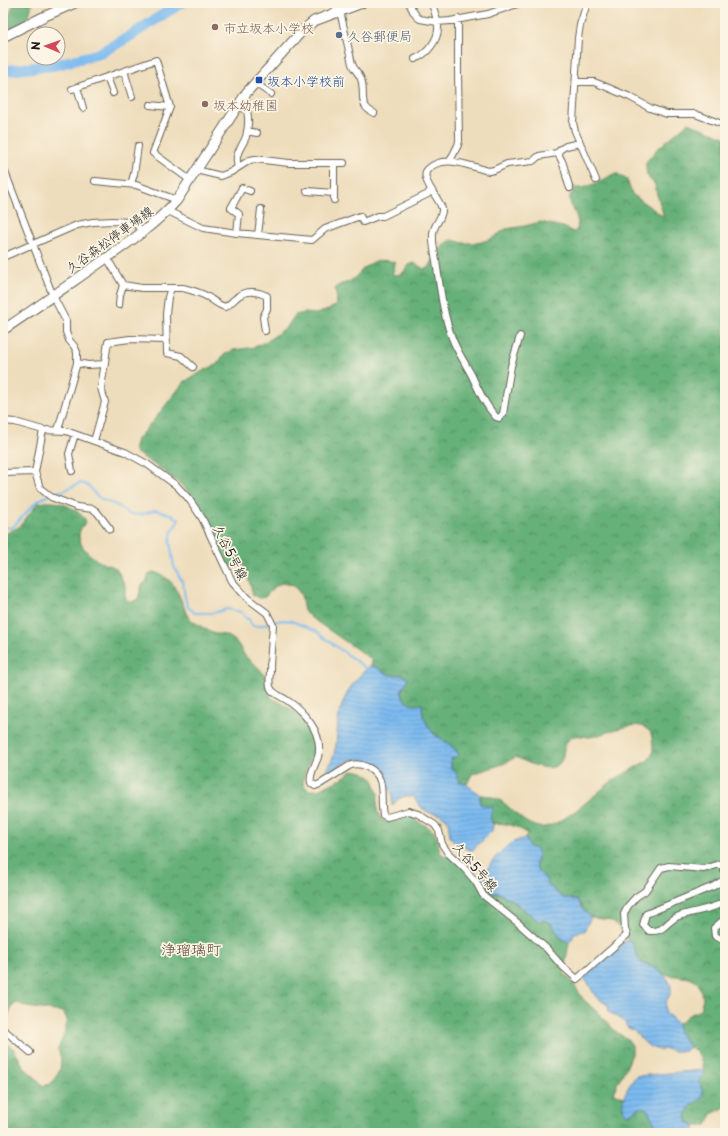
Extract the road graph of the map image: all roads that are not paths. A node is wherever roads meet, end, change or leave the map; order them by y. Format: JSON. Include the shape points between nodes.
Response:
{"nodes":[{"id":1,"x":75,"y":3,"type":"edge"},
{"id":2,"x":362,"y":3,"type":"edge"},
{"id":3,"x":409,"y":3,"type":"edge"},
{"id":4,"x":520,"y":3,"type":"edge"},
{"id":5,"x":586,"y":3,"type":"edge"},
{"id":6,"x":433,"y":7,"type":"dead end"},
{"id":7,"x":340,"y":11,"type":"junction"},
{"id":8,"x":458,"y":19,"type":"junction"},
{"id":9,"x":437,"y":22,"type":"junction"},
{"id":10,"x":3,"y":37,"type":"edge"},
{"id":11,"x":415,"y":59,"type":"dead end"},
{"id":12,"x":124,"y":71,"type":"junction"},
{"id":13,"x":107,"y":77,"type":"junction"},
{"id":14,"x":576,"y":82,"type":"junction"},
{"id":15,"x":255,"y":83,"type":"junction"},
{"id":16,"x":113,"y":93,"type":"dead end"},
{"id":17,"x":271,"y":94,"type":"dead end"},
{"id":18,"x":132,"y":97,"type":"dead end"},
{"id":19,"x":150,"y":105,"type":"dead end"},
{"id":20,"x":238,"y":105,"type":"junction"},
{"id":21,"x":170,"y":107,"type":"junction"},
{"id":22,"x":83,"y":108,"type":"dead end"},
{"id":23,"x":374,"y":113,"type":"dead end"},
{"id":24,"x":722,"y":124,"type":"dead end"},
{"id":25,"x":247,"y":131,"type":"junction"},
{"id":26,"x":257,"y":132,"type":"dead end"},
{"id":27,"x":580,"y":143,"type":"junction"},
{"id":28,"x":138,"y":146,"type":"dead end"},
{"id":29,"x":557,"y":153,"type":"junction"},
{"id":30,"x":450,"y":161,"type":"junction"},
{"id":31,"x":334,"y":163,"type":"junction"},
{"id":32,"x":344,"y":163,"type":"dead end"},
{"id":33,"x":3,"y":167,"type":"edge"},
{"id":34,"x":238,"y":168,"type":"junction"},
{"id":35,"x":196,"y":170,"type":"junction"},
{"id":36,"x":190,"y":180,"type":"junction"},
{"id":37,"x":596,"y":180,"type":"dead end"},
{"id":38,"x":95,"y":181,"type":"dead end"},
{"id":39,"x":131,"y":184,"type":"junction"},
{"id":40,"x":570,"y":188,"type":"dead end"},
{"id":41,"x":431,"y":189,"type":"junction"},
{"id":42,"x":250,"y":191,"type":"dead end"},
{"id":43,"x":307,"y":191,"type":"dead end"},
{"id":44,"x":334,"y":193,"type":"junction"},
{"id":45,"x":177,"y":200,"type":"junction"},
{"id":46,"x":334,"y":200,"type":"dead end"},
{"id":47,"x":261,"y":209,"type":"dead end"},
{"id":48,"x":168,"y":211,"type":"junction"},
{"id":49,"x":142,"y":232,"type":"junction"},
{"id":50,"x":237,"y":233,"type":"junction"},
{"id":51,"x":258,"y":235,"type":"junction"},
{"id":52,"x":33,"y":245,"type":"junction"},
{"id":53,"x":3,"y":257,"type":"edge"},
{"id":54,"x":107,"y":258,"type":"junction"},
{"id":55,"x":123,"y":285,"type":"junction"},
{"id":56,"x":171,"y":288,"type":"junction"},
{"id":57,"x":53,"y":296,"type":"junction"},
{"id":58,"x":119,"y":306,"type":"dead end"},
{"id":59,"x":3,"y":330,"type":"edge"},
{"id":60,"x":265,"y":331,"type":"dead end"},
{"id":61,"x":520,"y":336,"type":"dead end"},
{"id":62,"x":166,"y":340,"type":"junction"},
{"id":63,"x":77,"y":363,"type":"junction"},
{"id":64,"x":105,"y":364,"type":"junction"},
{"id":65,"x":193,"y":367,"type":"dead end"},
{"id":66,"x":3,"y":421,"type":"edge"},
{"id":67,"x":43,"y":430,"type":"junction"},
{"id":68,"x":58,"y":430,"type":"junction"},
{"id":69,"x":75,"y":434,"type":"junction"},
{"id":70,"x":94,"y":441,"type":"junction"},
{"id":71,"x":72,"y":471,"type":"dead end"},
{"id":72,"x":35,"y":472,"type":"junction"},
{"id":73,"x":3,"y":473,"type":"edge"},
{"id":74,"x":110,"y":529,"type":"dead end"},
{"id":75,"x":725,"y":872,"type":"edge"},
{"id":76,"x":725,"y":879,"type":"edge"},
{"id":77,"x":725,"y":902,"type":"edge"},
{"id":78,"x":725,"y":921,"type":"edge"},
{"id":79,"x":725,"y":940,"type":"edge"},
{"id":80,"x":3,"y":1029,"type":"edge"},
{"id":81,"x":30,"y":1052,"type":"dead end"}],
"edges":[{"from":1,"to":10,"type":"main road"},
{"from":2,"to":7,"type":"main road","name":"久谷森松停車場線"},
{"from":3,"to":9,"type":"street","via":[[420,20]]},
{"from":4,"to":8,"type":"street","via":[[488,14]]},
{"from":5,"to":14,"type":"street","via":[[578,38]]},
{"from":6,"to":9,"type":"street"},
{"from":7,"to":15,"type":"main road","name":"久谷森松停車場線","via":[[314,21],[302,31]]},
{"from":7,"to":23,"type":"street","via":[[354,68],[361,81],[363,101],[367,110]]},
{"from":8,"to":9,"type":"street"},
{"from":8,"to":30,"type":"street","via":[[460,141]]},
{"from":9,"to":11,"type":"street","via":[[438,30],[431,47]]},
{"from":12,"to":13,"type":"street"},
{"from":12,"to":18,"type":"street"},
{"from":12,"to":21,"type":"street","via":[[156,60]]},
{"from":13,"to":16,"type":"street"},
{"from":13,"to":22,"type":"street","via":[[75,88]]},
{"from":14,"to":24,"type":"street","via":[[594,82],[667,114],[695,114]]},
{"from":14,"to":27,"type":"street","via":[[573,123]]},
{"from":15,"to":17,"type":"street"},
{"from":15,"to":20,"type":"main road","name":"久谷森松停車場線"},
{"from":19,"to":21,"type":"street"},
{"from":20,"to":25,"type":"street","via":[[247,111]]},
{"from":20,"to":35,"type":"main road","name":"久谷森松停車場線"},
{"from":21,"to":36,"type":"street","via":[[153,153]]},
{"from":25,"to":26,"type":"street"},
{"from":25,"to":34,"type":"street","via":[[236,156]]},
{"from":27,"to":29,"type":"street","via":[[566,146]]},
{"from":27,"to":37,"type":"street"},
{"from":28,"to":39,"type":"street"},
{"from":29,"to":30,"type":"street","via":[[539,156],[533,161],[507,164],[489,171]]},
{"from":29,"to":40,"type":"street"},
{"from":30,"to":41,"type":"street","via":[[428,169],[426,176]]},
{"from":31,"to":32,"type":"street"},
{"from":31,"to":34,"type":"street","via":[[289,163],[255,159]]},
{"from":31,"to":44,"type":"street"},
{"from":33,"to":52,"type":"street"},
{"from":34,"to":35,"type":"street","via":[[221,176]]},
{"from":35,"to":36,"type":"main road","name":"久谷森松停車場線"},
{"from":36,"to":45,"type":"main road","name":"久谷森松停車場線"},
{"from":38,"to":39,"type":"street"},
{"from":39,"to":45,"type":"street"},
{"from":41,"to":51,"type":"street","via":[[428,194],[383,216],[363,222],[360,216],[325,229],[312,240]]},
{"from":41,"to":61,"type":"street","via":[[442,207],[442,214],[433,234],[444,308],[453,340],[482,399],[496,417],[500,418],[503,414],[511,366]]},
{"from":42,"to":50,"type":"street","via":[[242,188],[231,208],[239,214]]},
{"from":43,"to":44,"type":"street"},
{"from":44,"to":46,"type":"street"},
{"from":45,"to":48,"type":"main road","name":"久谷森松停車場線"},
{"from":47,"to":51,"type":"street"},
{"from":48,"to":49,"type":"main road","name":"久谷森松停車場線"},
{"from":48,"to":50,"type":"street","via":[[203,228]]},
{"from":49,"to":52,"type":"street","via":[[137,225],[130,222],[93,222],[77,225]]},
{"from":49,"to":54,"type":"main road","name":"久谷森松停車場線"},
{"from":50,"to":51,"type":"street"},
{"from":52,"to":53,"type":"street"},
{"from":52,"to":57,"type":"street"},
{"from":54,"to":55,"type":"street"},
{"from":54,"to":57,"type":"main road","name":"久谷森松停車場線"},
{"from":55,"to":56,"type":"street"},
{"from":55,"to":58,"type":"street"},
{"from":56,"to":60,"type":"street","via":[[183,288],[198,293],[225,307],[249,291],[265,295],[268,304],[263,317]]},
{"from":56,"to":62,"type":"street","via":[[166,314]]},
{"from":57,"to":59,"type":"main road","name":"久谷森松停車場線"},
{"from":57,"to":63,"type":"street","via":[[66,321],[68,340],[77,352]]},
{"from":62,"to":64,"type":"street","via":[[130,339],[108,342]]},
{"from":62,"to":65,"type":"street","via":[[167,353],[181,356]]},
{"from":63,"to":64,"type":"street","via":[[88,366]]},
{"from":63,"to":68,"type":"street"},
{"from":64,"to":70,"type":"street","via":[[100,388],[105,402]]},
{"from":66,"to":67,"type":"street","name":"久谷5号線"},
{"from":67,"to":68,"type":"street","name":"久谷5号線"},
{"from":67,"to":72,"type":"street"},
{"from":68,"to":69,"type":"street","name":"久谷5号線"},
{"from":69,"to":70,"type":"street","name":"久谷5号線"},
{"from":69,"to":71,"type":"street","via":[[69,454]]},
{"from":70,"to":75,"type":"street","name":"久谷5号線","via":[[125,452],[147,464],[181,490],[202,518],[232,581],[247,598],[267,613],[272,623],[269,682],[271,688],[299,710],[316,733],[319,750],[310,783],[315,786],[320,784],[354,764],[376,772],[381,786],[383,815],[387,817],[409,811],[435,825],[448,853],[476,882],[483,895],[518,922],[577,979],[627,935],[624,914],[628,906],[645,891],[661,868],[669,866],[704,869],[720,864]]},
{"from":72,"to":73,"type":"street"},
{"from":72,"to":74,"type":"street","via":[[40,488],[49,495],[77,507],[93,509]]},
{"from":76,"to":77,"type":"street","via":[[646,914],[643,925],[649,931],[657,932],[679,916]]},
{"from":78,"to":79,"type":"street","via":[[714,928],[715,936]]},
{"from":80,"to":81,"type":"street"}]}
